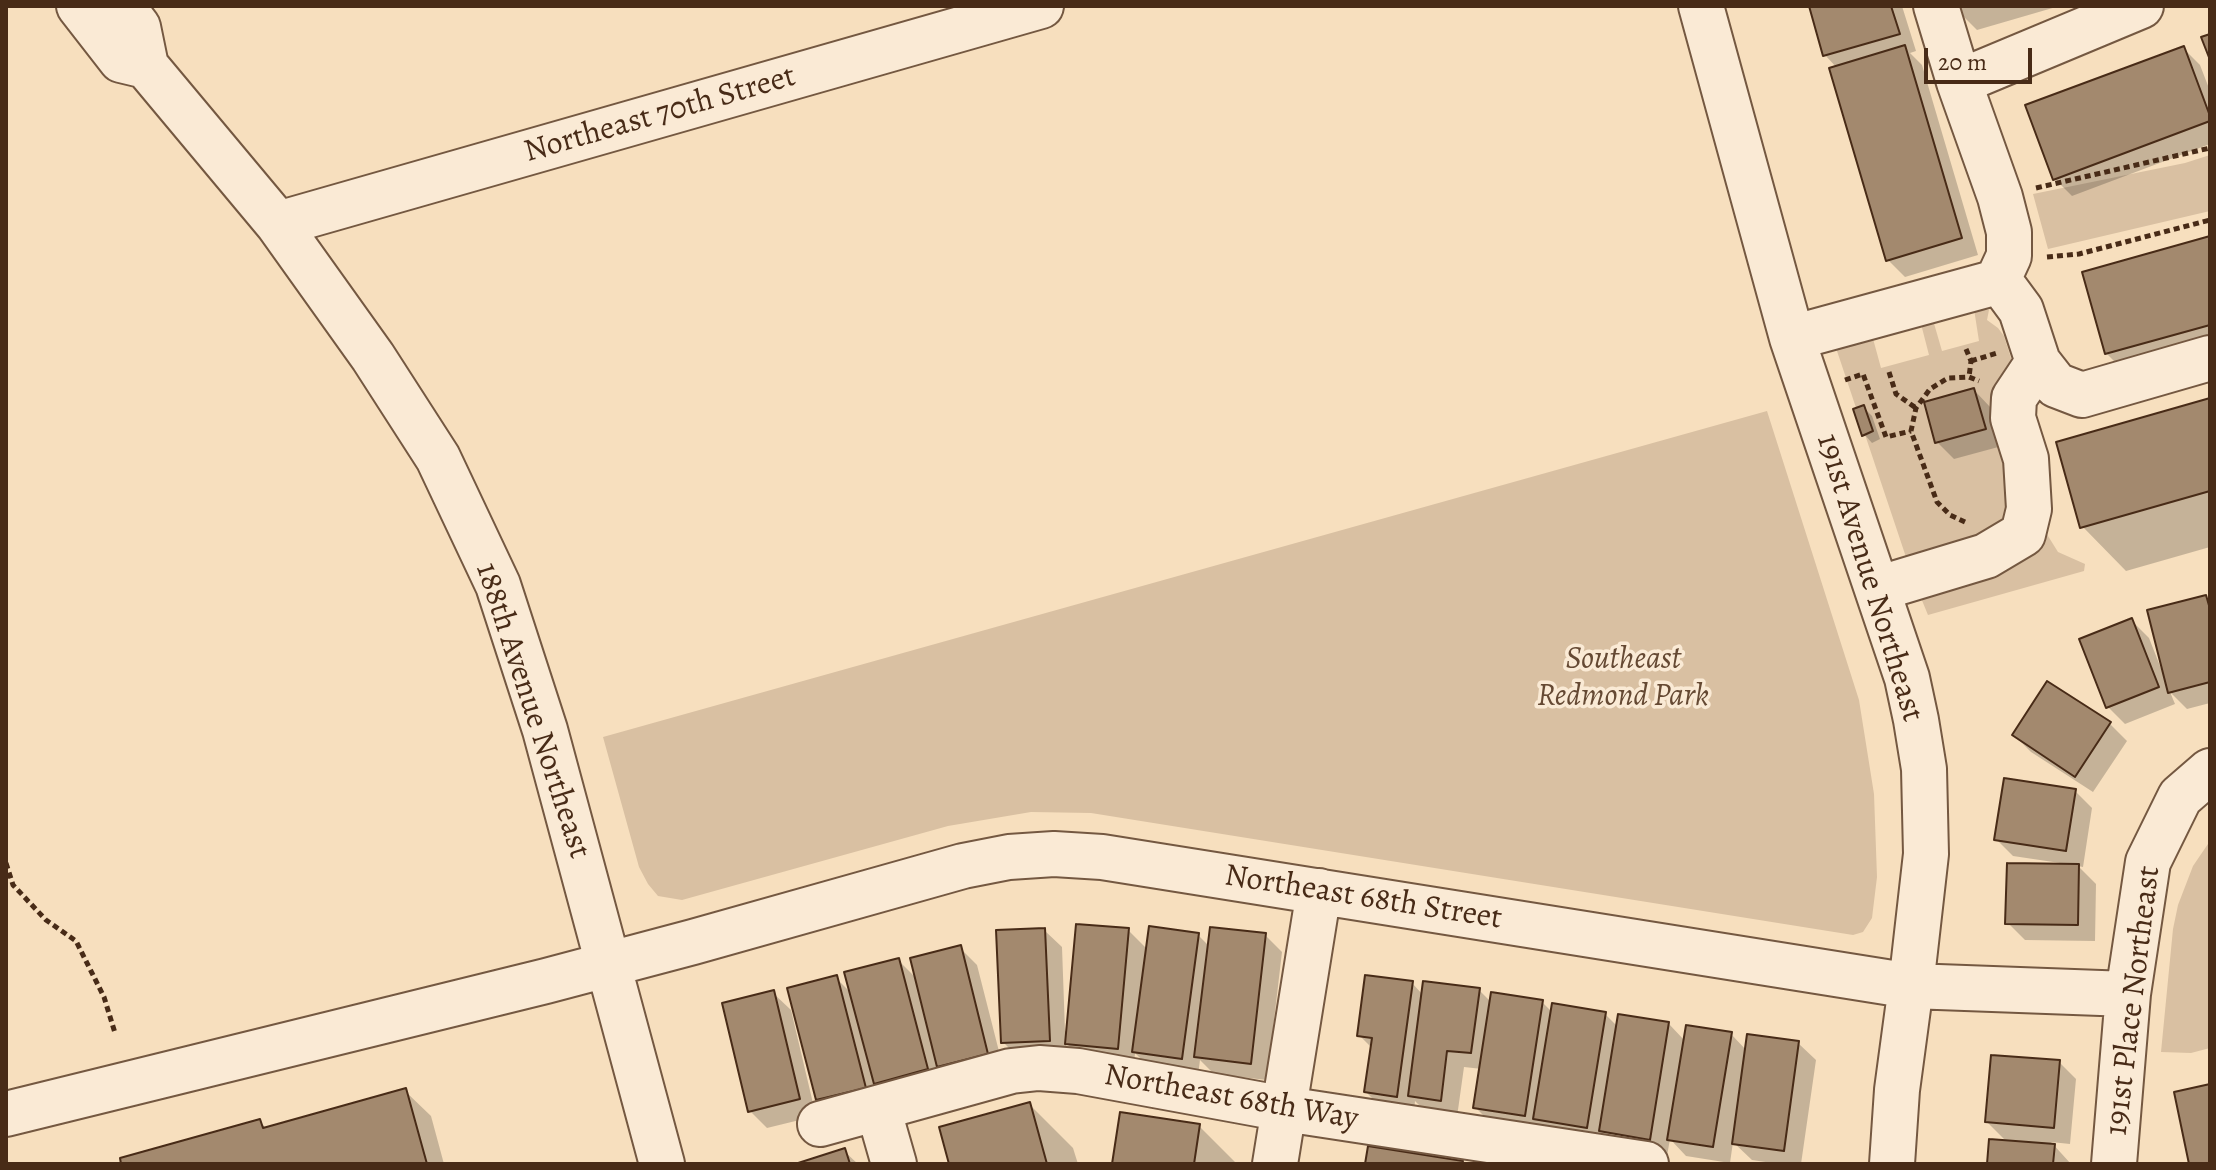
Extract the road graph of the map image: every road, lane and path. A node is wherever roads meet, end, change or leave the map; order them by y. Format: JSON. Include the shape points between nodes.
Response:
{"nodes":[{"id":1,"x":79,"y":6,"type":"edge"},
{"id":2,"x":122,"y":6,"type":"edge"},
{"id":3,"x":1041,"y":6,"type":"edge"},
{"id":4,"x":1701,"y":6,"type":"edge"},
{"id":5,"x":1936,"y":6,"type":"edge"},
{"id":6,"x":2141,"y":6,"type":"edge"},
{"id":7,"x":146,"y":66,"type":"junction"},
{"id":8,"x":1959,"y":82,"type":"junction"},
{"id":9,"x":2210,"y":148,"type":"edge"},
{"id":10,"x":2000,"y":197,"type":"junction"},
{"id":11,"x":2210,"y":220,"type":"edge"},
{"id":12,"x":278,"y":224,"type":"junction"},
{"id":13,"x":2046,"y":257,"type":"dead end"},
{"id":14,"x":1997,"y":282,"type":"junction"},
{"id":15,"x":1792,"y":338,"type":"junction"},
{"id":16,"x":1966,"y":349,"type":"dead end"},
{"id":17,"x":2210,"y":358,"type":"edge"},
{"id":18,"x":2038,"y":362,"type":"junction"},
{"id":19,"x":1889,"y":372,"type":"dead end"},
{"id":20,"x":1969,"y":377,"type":"junction"},
{"id":21,"x":1841,"y":381,"type":"dead end"},
{"id":22,"x":1916,"y":408,"type":"junction"},
{"id":23,"x":2013,"y":418,"type":"junction"},
{"id":24,"x":1911,"y":431,"type":"junction"},
{"id":25,"x":2027,"y":520,"type":"junction"},
{"id":26,"x":1877,"y":589,"type":"junction"},
{"id":27,"x":2195,"y":784,"type":"edge"},
{"id":28,"x":6,"y":863,"type":"edge"},
{"id":29,"x":1319,"y":891,"type":"junction"},
{"id":30,"x":609,"y":964,"type":"junction"},
{"id":31,"x":1911,"y":986,"type":"junction"},
{"id":32,"x":2128,"y":994,"type":"junction"},
{"id":33,"x":115,"y":1033,"type":"dead end"},
{"id":34,"x":878,"y":1108,"type":"junction"},
{"id":35,"x":1285,"y":1109,"type":"junction"},
{"id":36,"x":6,"y":1114,"type":"edge"},
{"id":37,"x":820,"y":1124,"type":"dead end"},
{"id":38,"x":662,"y":1164,"type":"edge"},
{"id":39,"x":894,"y":1164,"type":"edge"},
{"id":40,"x":1275,"y":1164,"type":"edge"},
{"id":41,"x":1646,"y":1164,"type":"edge"},
{"id":42,"x":1892,"y":1164,"type":"edge"},
{"id":43,"x":2114,"y":1164,"type":"edge"}],
"edges":[{"from":1,"to":7,"type":"street","name":"188th Avenue Northeast","via":[[121,60]]},
{"from":2,"to":7,"type":"street","name":"188th Avenue Northeast","via":[[138,27]]},
{"from":3,"to":12,"type":"street","name":"Northeast 70th Street"},
{"from":4,"to":15,"type":"street","name":"191st Avenue Northeast"},
{"from":5,"to":8,"type":"street"},
{"from":6,"to":8,"type":"street"},
{"from":7,"to":12,"type":"street","name":"188th Avenue Northeast"},
{"from":8,"to":10,"type":"street"},
{"from":9,"to":10,"type":"path"},
{"from":10,"to":14,"type":"street","via":[[2009,256]]},
{"from":11,"to":13,"type":"path","via":[[2079,254]]},
{"from":12,"to":30,"type":"street","name":"188th Avenue Northeast","via":[[438,458],[498,585],[545,730]]},
{"from":14,"to":15,"type":"street"},
{"from":14,"to":18,"type":"street","via":[[2021,310]]},
{"from":15,"to":26,"type":"street","name":"191st Avenue Northeast"},
{"from":16,"to":20,"type":"path"},
{"from":17,"to":18,"type":"street","via":[[2082,395],[2056,385]]},
{"from":18,"to":23,"type":"street","via":[[2014,398]]},
{"from":19,"to":22,"type":"path","via":[[1896,394]]},
{"from":20,"to":22,"type":"path","via":[[1948,378],[1930,389]]},
{"from":20,"to":23,"type":"path","via":[[1995,390]]},
{"from":21,"to":24,"type":"path","via":[[1863,374],[1886,437]]},
{"from":22,"to":24,"type":"path"},
{"from":23,"to":25,"type":"street","via":[[2026,459]]},
{"from":24,"to":25,"type":"path","via":[[1937,502],[1950,515],[1973,525],[1990,525],[2010,516]]},
{"from":25,"to":26,"type":"street","via":[[2023,534],[1986,556]]},
{"from":26,"to":31,"type":"street","name":"191st Avenue Northeast","via":[[1907,678],[1924,769],[1926,854]]},
{"from":27,"to":32,"type":"street","name":"191st Place Northeast","via":[[2148,862]]},
{"from":28,"to":33,"type":"path","via":[[13,885],[46,920],[76,941]]},
{"from":29,"to":30,"type":"street","name":"Northeast 68th Street","via":[[1102,857],[1009,857]]},
{"from":29,"to":31,"type":"street","name":"Northeast 68th Street"},
{"from":29,"to":35,"type":"street"},
{"from":30,"to":36,"type":"street","name":"Northeast 68th Street"},
{"from":30,"to":38,"type":"street","name":"188th Avenue Northeast"},
{"from":31,"to":32,"type":"street","name":"Northeast 68th Street"},
{"from":31,"to":42,"type":"street","name":"191st Avenue Northeast"},
{"from":32,"to":43,"type":"street","name":"191st Place Northeast"},
{"from":34,"to":35,"type":"street","name":"Northeast 68th Way","via":[[1039,1068]]},
{"from":34,"to":37,"type":"street","name":"Northeast 68th Way"},
{"from":34,"to":39,"type":"street"},
{"from":35,"to":40,"type":"street"},
{"from":35,"to":41,"type":"street","name":"Northeast 68th Way"}]}
